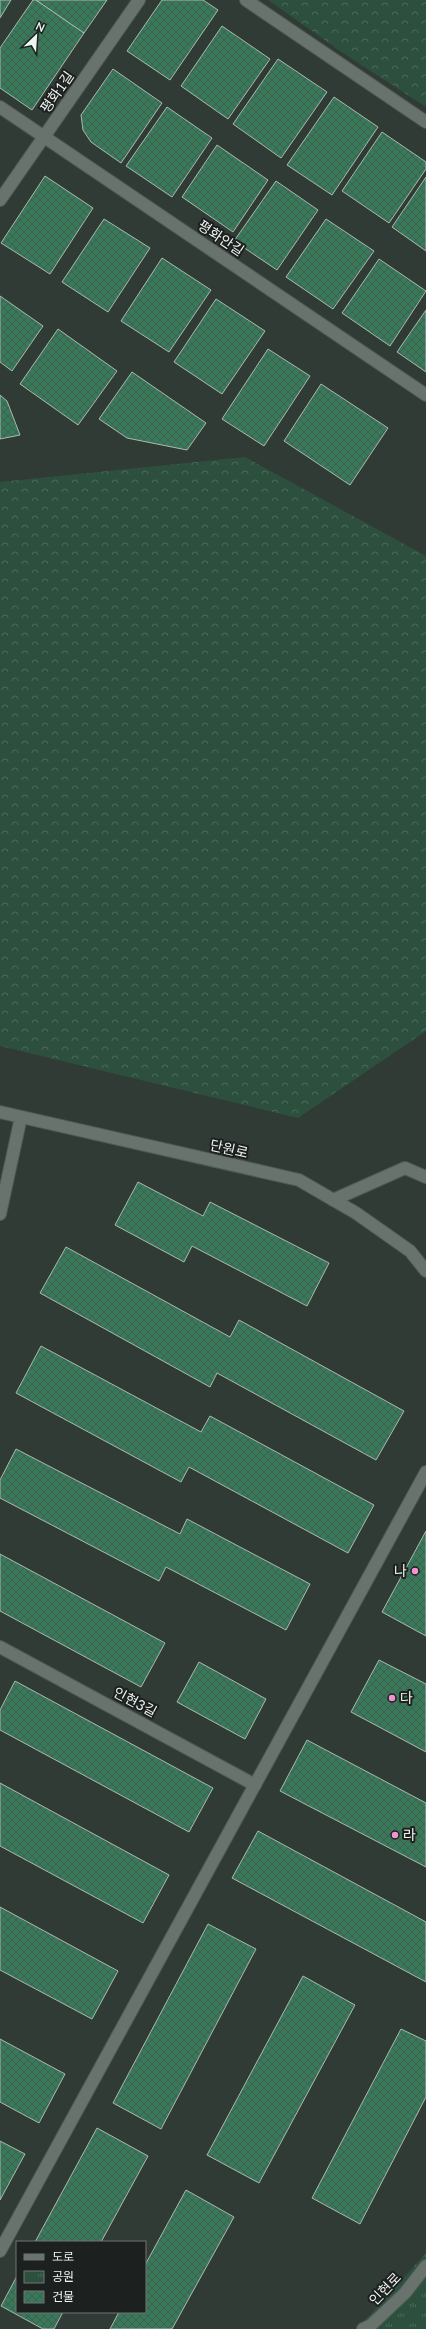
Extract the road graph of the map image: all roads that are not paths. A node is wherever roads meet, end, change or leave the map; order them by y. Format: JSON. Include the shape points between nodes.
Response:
{"nodes":[{"id":1,"x":139,"y":0,"type":"edge"},
{"id":2,"x":246,"y":0,"type":"edge"},
{"id":3,"x":0,"y":107,"type":"edge"},
{"id":4,"x":426,"y":122,"type":"edge"},
{"id":5,"x":44,"y":136,"type":"junction"},
{"id":6,"x":0,"y":200,"type":"edge"},
{"id":7,"x":426,"y":395,"type":"edge"},
{"id":8,"x":0,"y":1112,"type":"edge"},
{"id":9,"x":21,"y":1117,"type":"junction"},
{"id":10,"x":426,"y":1177,"type":"edge"},
{"id":11,"x":333,"y":1200,"type":"junction"},
{"id":12,"x":0,"y":1214,"type":"edge"},
{"id":13,"x":426,"y":1271,"type":"edge"},
{"id":14,"x":426,"y":1472,"type":"edge"},
{"id":15,"x":0,"y":1647,"type":"edge"},
{"id":16,"x":255,"y":1785,"type":"junction"},
{"id":17,"x":0,"y":2251,"type":"edge"},
{"id":18,"x":426,"y":2266,"type":"edge"},
{"id":19,"x":363,"y":2329,"type":"edge"}],
"edges":[{"from":1,"to":5,"type":"street","name":"평화1길"},
{"from":2,"to":4,"type":"street"},
{"from":3,"to":5,"type":"street","name":"평화안길"},
{"from":5,"to":6,"type":"street","name":"평화1길"},
{"from":5,"to":7,"type":"street","name":"평화안길"},
{"from":8,"to":9,"type":"street","name":"단원로"},
{"from":9,"to":11,"type":"street","name":"단원로","via":[[299,1180]]},
{"from":9,"to":12,"type":"street"},
{"from":10,"to":11,"type":"street","via":[[405,1168]]},
{"from":11,"to":13,"type":"street","name":"단원로","via":[[356,1213],[410,1252]]},
{"from":14,"to":16,"type":"street"},
{"from":15,"to":16,"type":"street","name":"인현3길"},
{"from":16,"to":17,"type":"street"},
{"from":18,"to":19,"type":"street","name":"인현로","via":[[405,2293],[370,2326]]}]}
